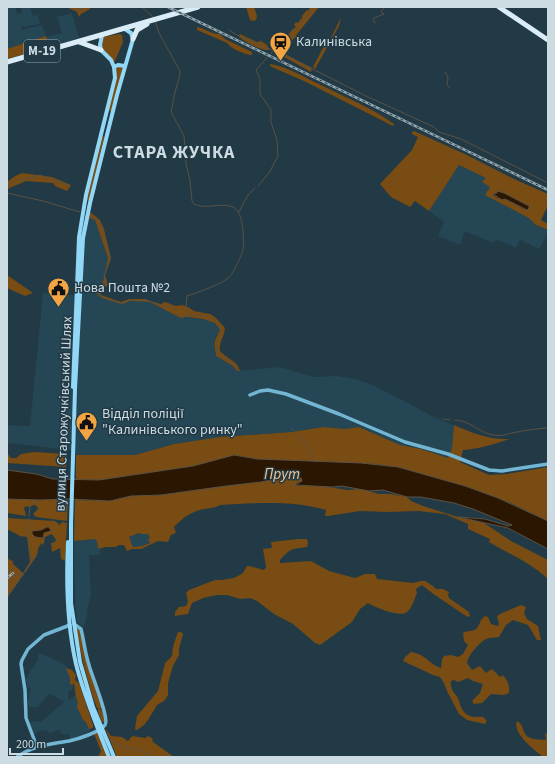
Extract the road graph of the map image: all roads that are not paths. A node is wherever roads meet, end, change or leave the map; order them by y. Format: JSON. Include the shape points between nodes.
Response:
{"nodes":[{"id":1,"x":198,"y":7,"type":"edge"},
{"id":2,"x":499,"y":7,"type":"edge"},
{"id":3,"x":151,"y":21,"type":"junction"},
{"id":4,"x":124,"y":29,"type":"junction"},
{"id":5,"x":102,"y":35,"type":"junction"},
{"id":6,"x":133,"y":39,"type":"junction"},
{"id":7,"x":548,"y":40,"type":"edge"},
{"id":8,"x":78,"y":41,"type":"junction"},
{"id":9,"x":101,"y":50,"type":"junction"},
{"id":10,"x":7,"y":62,"type":"edge"},
{"id":11,"x":125,"y":66,"type":"junction"},
{"id":12,"x":114,"y":67,"type":"junction"},
{"id":13,"x":107,"y":111,"type":"junction"},
{"id":14,"x":113,"y":112,"type":"junction"},
{"id":15,"x":100,"y":135,"type":"junction"},
{"id":16,"x":106,"y":137,"type":"junction"},
{"id":17,"x":84,"y":202,"type":"junction"},
{"id":18,"x":90,"y":203,"type":"junction"},
{"id":19,"x":86,"y":210,"type":"junction"},
{"id":20,"x":250,"y":395,"type":"dead end"},
{"id":21,"x":548,"y":464,"type":"edge"},
{"id":22,"x":72,"y":624,"type":"junction"},
{"id":23,"x":104,"y":739,"type":"junction"},
{"id":24,"x":37,"y":747,"type":"junction"},
{"id":25,"x":17,"y":757,"type":"edge"},
{"id":26,"x":109,"y":757,"type":"edge"},
{"id":27,"x":114,"y":757,"type":"edge"}],
"edges":[{"from":1,"to":3,"type":"highway","number":"М-19"},
{"from":2,"to":7,"type":"highway"},
{"from":3,"to":4,"type":"highway","number":"М-19"},
{"from":3,"to":6,"type":"highway","via":[[137,30]]},
{"from":4,"to":5,"type":"highway","number":"М-19"},
{"from":4,"to":6,"type":"main road","via":[[131,33]]},
{"from":5,"to":8,"type":"highway","number":"М-19"},
{"from":5,"to":9,"type":"main road","via":[[99,43]]},
{"from":6,"to":11,"type":"main road","name":"вулиця Старожучківський Шлях"},
{"from":8,"to":9,"type":"highway"},
{"from":8,"to":10,"type":"highway","number":"М-19"},
{"from":9,"to":12,"type":"main road"},
{"from":11,"to":12,"type":"main road"},
{"from":11,"to":14,"type":"main road","name":"вулиця Старожучківський Шлях"},
{"from":12,"to":13,"type":"main road","name":"вулиця Старожучківський Шлях","via":[[115,82]]},
{"from":13,"to":14,"type":"main road"},
{"from":13,"to":15,"type":"main road","name":"вулиця Старожучківський Шлях"},
{"from":14,"to":16,"type":"main road","name":"вулиця Старожучківський Шлях"},
{"from":15,"to":16,"type":"main road"},
{"from":15,"to":17,"type":"main road","name":"вулиця Старожучківський Шлях"},
{"from":16,"to":18,"type":"main road","name":"вулиця Старожучківський Шлях"},
{"from":17,"to":18,"type":"main road"},
{"from":17,"to":19,"type":"main road","name":"вулиця Старожучківський Шлях"},
{"from":18,"to":19,"type":"main road","name":"вулиця Старожучківський Шлях"},
{"from":19,"to":22,"type":"main road","name":"вулиця Старожучківський Шлях","via":[[81,237],[70,524],[69,591]]},
{"from":20,"to":21,"type":"street","via":[[268,390],[286,394],[404,442],[448,454],[489,470],[502,471]]},
{"from":22,"to":23,"type":"main road","name":"вулиця Старожучківський Шлях","via":[[78,662]]},
{"from":22,"to":24,"type":"street","via":[[44,635],[28,649],[22,660],[26,718]]},
{"from":22,"to":24,"type":"street","via":[[81,629],[88,664],[103,705],[105,726],[86,737]]},
{"from":23,"to":26,"type":"main road","name":"вулиця Старожучківський Шлях"},
{"from":23,"to":27,"type":"main road","name":"вулиця Старожучківський Шлях"},
{"from":24,"to":25,"type":"street"}]}
